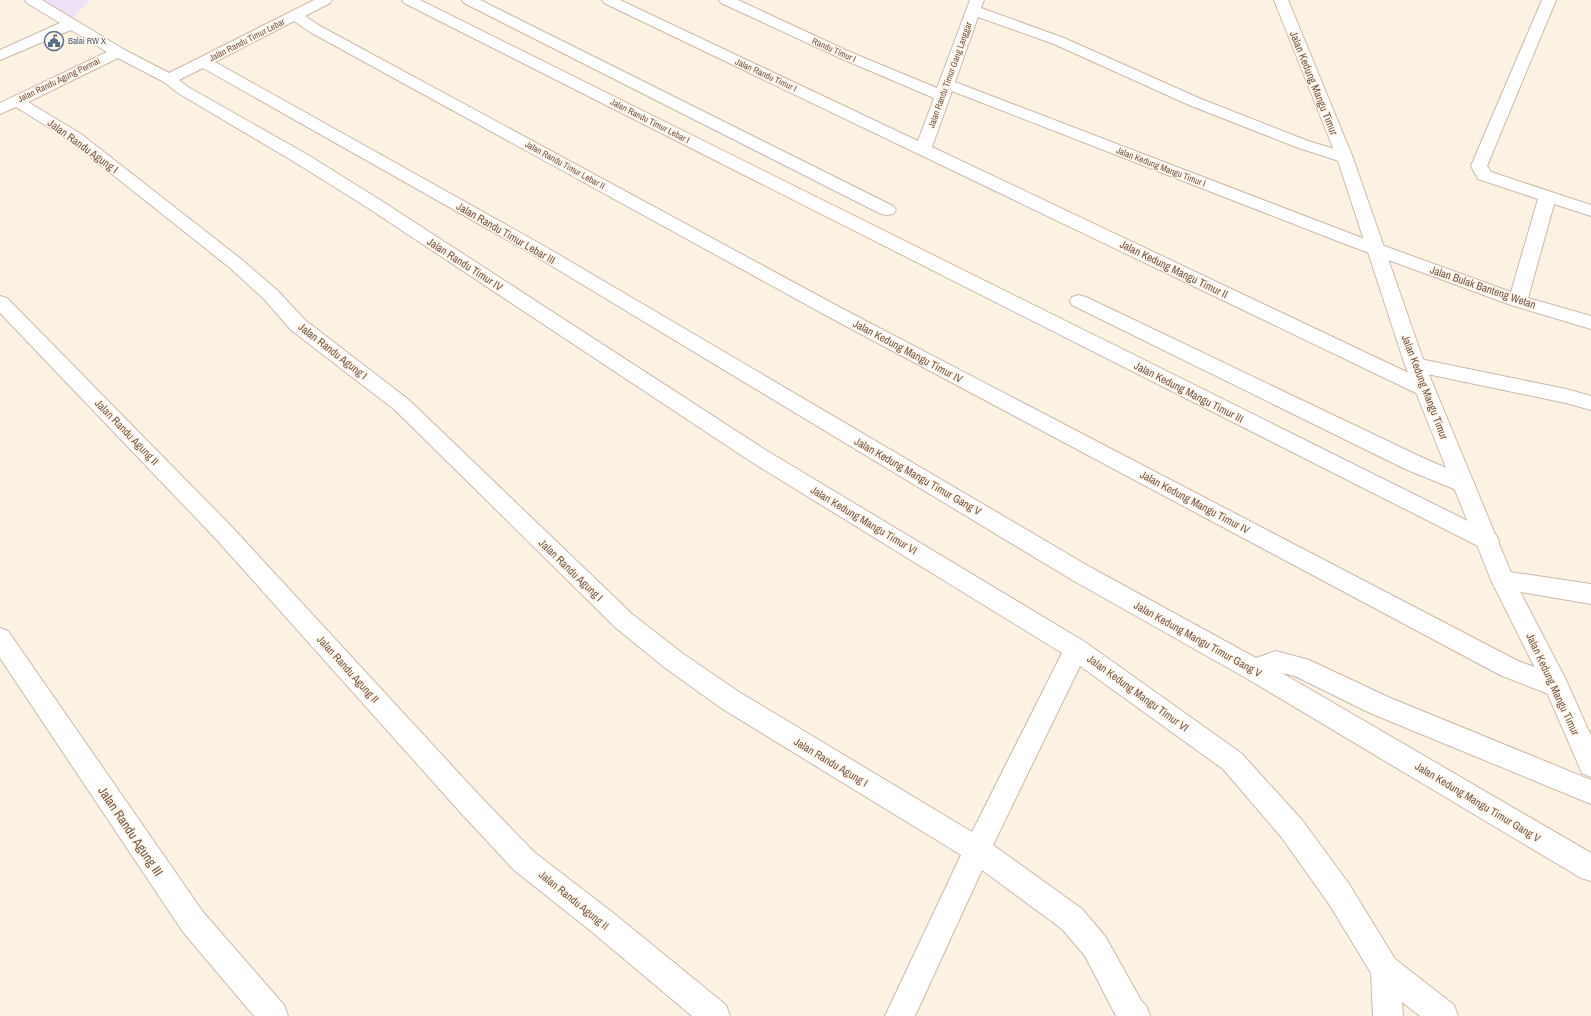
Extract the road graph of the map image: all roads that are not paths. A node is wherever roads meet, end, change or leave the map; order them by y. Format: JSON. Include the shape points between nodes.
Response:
{"nodes":[{"id":1,"x":32,"y":0,"type":"edge"},
{"id":2,"x":325,"y":0,"type":"edge"},
{"id":3,"x":409,"y":0,"type":"edge"},
{"id":4,"x":469,"y":0,"type":"edge"},
{"id":5,"x":609,"y":0,"type":"edge"},
{"id":6,"x":726,"y":0,"type":"edge"},
{"id":7,"x":1281,"y":0,"type":"edge"},
{"id":8,"x":1549,"y":0,"type":"edge"},
{"id":9,"x":975,"y":5,"type":"edge"},
{"id":10,"x":295,"y":16,"type":"junction"},
{"id":11,"x":71,"y":24,"type":"junction"},
{"id":12,"x":118,"y":52,"type":"junction"},
{"id":13,"x":0,"y":56,"type":"edge"},
{"id":14,"x":204,"y":62,"type":"junction"},
{"id":15,"x":169,"y":79,"type":"junction"},
{"id":16,"x":945,"y":90,"type":"junction"},
{"id":17,"x":8,"y":105,"type":"edge"},
{"id":18,"x":923,"y":149,"type":"junction"},
{"id":19,"x":1345,"y":158,"type":"junction"},
{"id":20,"x":1548,"y":198,"type":"junction"},
{"id":21,"x":887,"y":210,"type":"dead end"},
{"id":22,"x":1591,"y":211,"type":"edge"},
{"id":23,"x":890,"y":242,"type":"joint"},
{"id":24,"x":1375,"y":249,"type":"junction"},
{"id":25,"x":1079,"y":301,"type":"dead end"},
{"id":26,"x":1518,"y":301,"type":"junction"},
{"id":27,"x":0,"y":302,"type":"edge"},
{"id":28,"x":836,"y":313,"type":"joint"},
{"id":29,"x":1591,"y":323,"type":"edge"},
{"id":30,"x":1415,"y":365,"type":"junction"},
{"id":31,"x":1425,"y":389,"type":"junction"},
{"id":32,"x":1591,"y":403,"type":"edge"},
{"id":33,"x":805,"y":410,"type":"joint"},
{"id":34,"x":757,"y":455,"type":"joint"},
{"id":35,"x":1464,"y":485,"type":"junction"},
{"id":36,"x":1488,"y":541,"type":"junction"},
{"id":37,"x":1503,"y":580,"type":"junction"},
{"id":38,"x":1591,"y":594,"type":"edge"},
{"id":39,"x":0,"y":638,"type":"edge"},
{"id":40,"x":1076,"y":649,"type":"junction"},
{"id":41,"x":1255,"y":670,"type":"junction"},
{"id":42,"x":1556,"y":686,"type":"junction"},
{"id":43,"x":1591,"y":765,"type":"edge"},
{"id":44,"x":1591,"y":792,"type":"edge"},
{"id":45,"x":977,"y":850,"type":"junction"},
{"id":46,"x":1591,"y":868,"type":"edge"},
{"id":47,"x":1385,"y":969,"type":"junction"},
{"id":48,"x":273,"y":1016,"type":"edge"},
{"id":49,"x":715,"y":1016,"type":"edge"},
{"id":50,"x":900,"y":1016,"type":"edge"},
{"id":51,"x":1135,"y":1016,"type":"edge"},
{"id":52,"x":1388,"y":1016,"type":"edge"},
{"id":53,"x":1443,"y":1016,"type":"edge"}],
"edges":[{"from":1,"to":11,"type":"street","name":"Jalan Randu Timur IV"},
{"from":2,"to":10,"type":"street","name":"Jalan Randu Timur Lebar"},
{"from":3,"to":23,"type":"street","name":"Jalan Randu Timur Lebar I"},
{"from":4,"to":21,"type":"street"},
{"from":5,"to":18,"type":"street","name":"Jalan Randu Timur I"},
{"from":6,"to":16,"type":"street","name":"Randu Timur I","via":[[845,55]]},
{"from":7,"to":19,"type":"street","name":"Jalan Kedung Mangu Timur"},
{"from":8,"to":20,"type":"street","via":[[1479,166],[1484,176]]},
{"from":9,"to":16,"type":"street","name":"Jalan Randu Timur Gang Langgar"},
{"from":9,"to":19,"type":"street","via":[[1216,110]]},
{"from":10,"to":14,"type":"street","name":"Jalan Randu Timur Lebar"},
{"from":10,"to":28,"type":"street","name":"Jalan Randu Timur Lebar II"},
{"from":11,"to":12,"type":"street","name":"Jalan Randu Timur IV"},
{"from":11,"to":13,"type":"street"},
{"from":12,"to":15,"type":"street","name":"Jalan Randu Timur IV"},
{"from":12,"to":17,"type":"street","name":"Jalan Randu Agung Permai"},
{"from":14,"to":15,"type":"street","name":"Jalan Randu Timur Lebar"},
{"from":14,"to":33,"type":"street","name":"Jalan Randu Timur Lebar III","via":[[538,250]]},
{"from":15,"to":34,"type":"street","name":"Jalan Randu Timur IV","via":[[183,90],[371,202]]},
{"from":16,"to":18,"type":"street","name":"Jalan Randu Timur Gang Langgar"},
{"from":16,"to":24,"type":"street","name":"Jalan Kedung Mangu Timur I"},
{"from":17,"to":45,"type":"street","name":"Jalan Randu Agung I","via":[[75,137],[217,249],[271,295],[298,325],[402,405],[630,626],[730,700]]},
{"from":18,"to":31,"type":"street","name":"Jalan Kedung Mangu Timur II"},
{"from":19,"to":24,"type":"street","name":"Jalan Kedung Mangu Timur"},
{"from":20,"to":22,"type":"street"},
{"from":20,"to":26,"type":"street"},
{"from":23,"to":36,"type":"street","name":"Jalan Kedung Mangu Timur III"},
{"from":24,"to":26,"type":"street","name":"Jalan Bulak Banteng Wetan"},
{"from":24,"to":30,"type":"street","name":"Jalan Kedung Mangu Timur"},
{"from":25,"to":35,"type":"street","via":[[1413,463]]},
{"from":26,"to":29,"type":"street","name":"Jalan Bulak Banteng Wetan"},
{"from":27,"to":49,"type":"street","name":"Jalan Randu Agung II","via":[[224,533],[524,861]]},
{"from":28,"to":42,"type":"street","name":"Jalan Kedung Mangu Timur IV","via":[[1509,668]]},
{"from":30,"to":31,"type":"street","name":"Jalan Kedung Mangu Timur"},
{"from":30,"to":32,"type":"street"},
{"from":31,"to":35,"type":"street","name":"Jalan Kedung Mangu Timur"},
{"from":33,"to":41,"type":"street","name":"Jalan Kedung Mangu Timur Gang V","via":[[1082,574]]},
{"from":34,"to":40,"type":"street","name":"Jalan Kedung Mangu Timur VI"},
{"from":35,"to":36,"type":"street","name":"Jalan Kedung Mangu Timur"},
{"from":36,"to":37,"type":"street","name":"Jalan Kedung Mangu Timur"},
{"from":37,"to":38,"type":"street"},
{"from":37,"to":42,"type":"street","name":"Jalan Kedung Mangu Timur"},
{"from":39,"to":48,"type":"street","name":"Jalan Randu Agung III","via":[[193,922]]},
{"from":40,"to":45,"type":"street"},
{"from":40,"to":47,"type":"street","name":"Jalan Kedung Mangu Timur VI","via":[[1232,762],[1292,829],[1338,894]]},
{"from":41,"to":44,"type":"street","via":[[1276,661],[1300,667],[1379,705]]},
{"from":41,"to":46,"type":"street","name":"Jalan Kedung Mangu Timur Gang V"},
{"from":42,"to":43,"type":"street","name":"Jalan Kedung Mangu Timur"},
{"from":45,"to":50,"type":"street"},
{"from":45,"to":51,"type":"street","name":"Jalan Randu Agung I","via":[[1072,919],[1095,946]]},
{"from":47,"to":52,"type":"street"},
{"from":47,"to":53,"type":"street","name":"Jalan Kedung Mangu Timur VI"}]}
